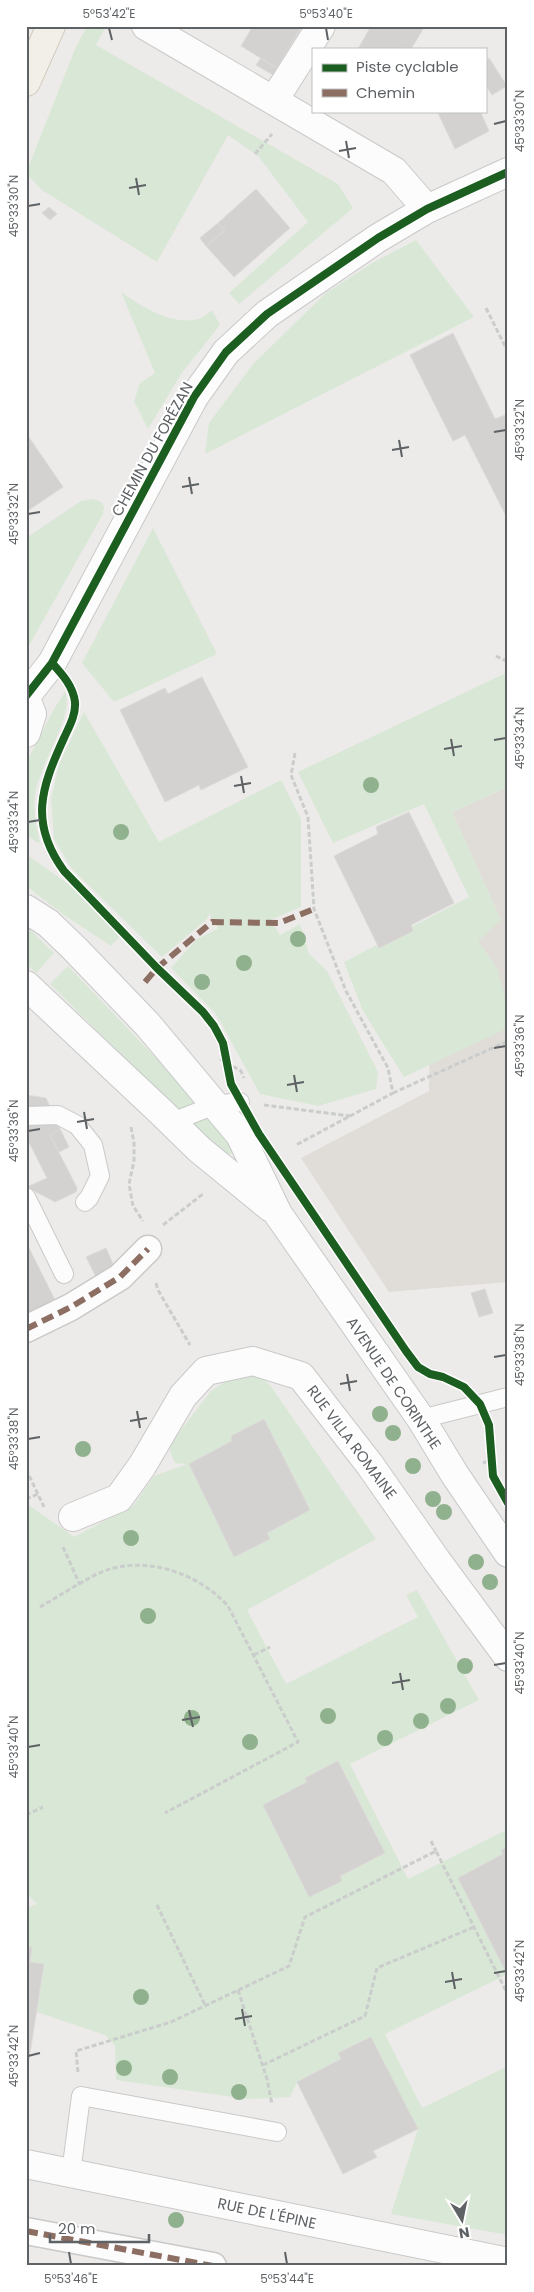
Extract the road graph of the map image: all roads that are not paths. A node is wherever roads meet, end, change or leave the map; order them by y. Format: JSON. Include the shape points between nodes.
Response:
{"nodes":[{"id":1,"x":51,"y":26,"type":"edge"},
{"id":2,"x":146,"y":26,"type":"edge"},
{"id":3,"x":321,"y":26,"type":"edge"},
{"id":4,"x":26,"y":82,"type":"edge"},
{"id":5,"x":274,"y":100,"type":"junction"},
{"id":6,"x":508,"y":172,"type":"edge"},
{"id":7,"x":427,"y":209,"type":"junction"},
{"id":8,"x":26,"y":697,"type":"edge"},
{"id":9,"x":26,"y":732,"type":"edge"},
{"id":10,"x":26,"y":908,"type":"edge"},
{"id":11,"x":26,"y":985,"type":"edge"},
{"id":12,"x":227,"y":1103,"type":"junction"},
{"id":13,"x":26,"y":1116,"type":"edge"},
{"id":14,"x":172,"y":1122,"type":"junction"},
{"id":15,"x":26,"y":1196,"type":"edge"},
{"id":16,"x":84,"y":1202,"type":"dead end"},
{"id":17,"x":278,"y":1214,"type":"junction"},
{"id":18,"x":148,"y":1249,"type":"road end"},
{"id":19,"x":64,"y":1274,"type":"dead end"},
{"id":20,"x":26,"y":1329,"type":"edge"},
{"id":21,"x":508,"y":1397,"type":"edge"},
{"id":22,"x":421,"y":1419,"type":"junction"},
{"id":23,"x":74,"y":1517,"type":"dead end"},
{"id":24,"x":508,"y":1553,"type":"edge"},
{"id":25,"x":508,"y":1657,"type":"edge"},
{"id":26,"x":277,"y":2132,"type":"road end"},
{"id":27,"x":26,"y":2164,"type":"edge"},
{"id":28,"x":71,"y":2173,"type":"junction"},
{"id":29,"x":26,"y":2231,"type":"edge"},
{"id":30,"x":508,"y":2262,"type":"edge"},
{"id":31,"x":213,"y":2266,"type":"edge"}],
"edges":[{"from":1,"to":4,"type":"main road"},
{"from":2,"to":5,"type":"street"},
{"from":3,"to":5,"type":"street"},
{"from":5,"to":7,"type":"street","via":[[394,172]]},
{"from":6,"to":7,"type":"street","name":"CHEMIN DU FORÉZAN"},
{"from":7,"to":8,"type":"street","name":"CHEMIN DU FORÉZAN","via":[[378,238],[275,309],[226,352],[194,397],[52,663]]},
{"from":8,"to":9,"type":"street","name":"CHEMIN DU FORÉZAN","via":[[32,714]]},
{"from":10,"to":12,"type":"street","via":[[48,923],[75,949]]},
{"from":11,"to":14,"type":"street"},
{"from":12,"to":14,"type":"lane"},
{"from":12,"to":17,"type":"street"},
{"from":13,"to":16,"type":"lane","via":[[58,1115],[77,1125],[92,1145],[100,1176]]},
{"from":14,"to":17,"type":"street","via":[[200,1150]]},
{"from":15,"to":19,"type":"lane"},
{"from":17,"to":22,"type":"street","name":"AVENUE DE CORINTHE"},
{"from":18,"to":20,"type":"street","via":[[120,1277],[71,1307]]},
{"from":21,"to":22,"type":"lane"},
{"from":22,"to":24,"type":"street","name":"AVENUE DE CORINTHE"},
{"from":23,"to":25,"type":"street","name":"RUE VILLA ROMAINE","via":[[119,1498],[183,1396],[206,1371],[253,1361],[301,1376],[381,1480]]},
{"from":26,"to":28,"type":"lane","via":[[81,2096]]},
{"from":27,"to":28,"type":"street","name":"RUE DE L'ÉPINE"},
{"from":28,"to":30,"type":"street","name":"RUE DE L'ÉPINE"},
{"from":29,"to":31,"type":"street"}]}
